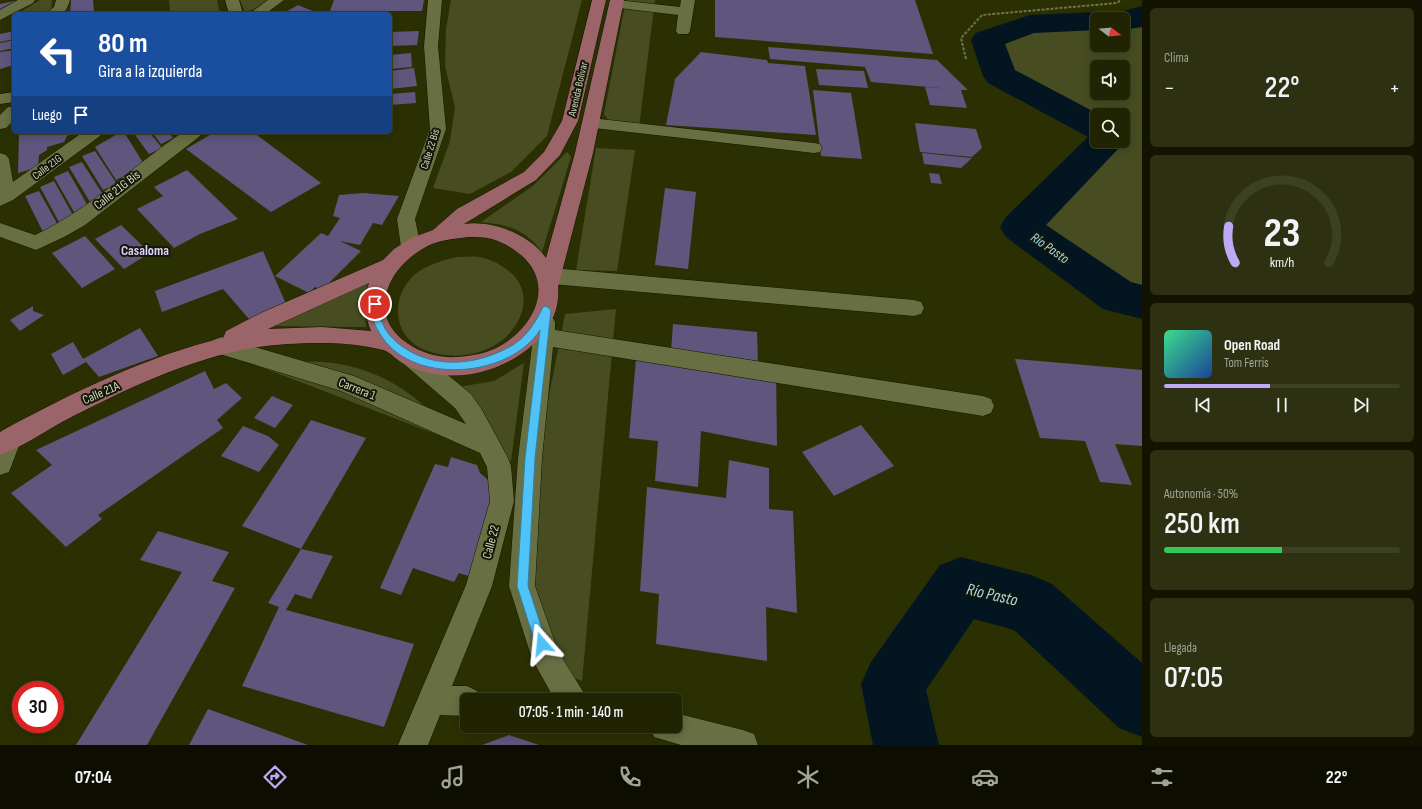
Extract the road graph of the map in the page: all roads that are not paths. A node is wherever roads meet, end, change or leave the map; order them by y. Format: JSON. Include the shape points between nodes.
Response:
{"nodes":[{"id":1,"x":28,"y":0,"type":"edge"},
{"id":2,"x":63,"y":0,"type":"edge"},
{"id":3,"x":232,"y":0,"type":"edge"},
{"id":4,"x":277,"y":0,"type":"edge"},
{"id":5,"x":435,"y":0,"type":"edge"},
{"id":6,"x":599,"y":0,"type":"edge"},
{"id":7,"x":617,"y":2,"type":"edge"},
{"id":8,"x":687,"y":6,"type":"edge"},
{"id":9,"x":56,"y":12,"type":"edge"},
{"id":10,"x":235,"y":12,"type":"edge"},
{"id":11,"x":259,"y":12,"type":"edge"},
{"id":12,"x":0,"y":16,"type":"edge"},
{"id":13,"x":12,"y":21,"type":"edge"},
{"id":14,"x":0,"y":23,"type":"edge"},
{"id":15,"x":683,"y":31,"type":"dead end"},
{"id":16,"x":12,"y":97,"type":"edge"},
{"id":17,"x":0,"y":99,"type":"edge"},
{"id":18,"x":12,"y":113,"type":"edge"},
{"id":19,"x":591,"y":122,"type":"junction"},
{"id":20,"x":0,"y":124,"type":"edge"},
{"id":21,"x":91,"y":134,"type":"edge"},
{"id":22,"x":191,"y":134,"type":"edge"},
{"id":23,"x":814,"y":148,"type":"dead end"},
{"id":24,"x":0,"y":159,"type":"edge"},
{"id":25,"x":4,"y":198,"type":"edge"},
{"id":26,"x":0,"y":230,"type":"edge"},
{"id":27,"x":438,"y":235,"type":"junction"},
{"id":28,"x":411,"y":246,"type":"junction"},
{"id":29,"x":389,"y":266,"type":"junction"},
{"id":30,"x":551,"y":280,"type":"junction"},
{"id":31,"x":914,"y":308,"type":"dead end"},
{"id":32,"x":546,"y":310,"type":"junction"},
{"id":33,"x":544,"y":337,"type":"junction"},
{"id":34,"x":388,"y":342,"type":"junction"},
{"id":35,"x":214,"y":349,"type":"junction"},
{"id":36,"x":413,"y":359,"type":"junction"},
{"id":37,"x":983,"y":406,"type":"dead end"},
{"id":38,"x":5,"y":441,"type":"edge"},
{"id":39,"x":488,"y":445,"type":"junction"},
{"id":40,"x":0,"y":464,"type":"edge"},
{"id":41,"x":568,"y":693,"type":"edge"},
{"id":42,"x":432,"y":700,"type":"junction"},
{"id":43,"x":460,"y":702,"type":"edge"},
{"id":44,"x":682,"y":730,"type":"edge"},
{"id":45,"x":413,"y":745,"type":"edge"},
{"id":46,"x":743,"y":745,"type":"edge"}],
"edges":[{"from":1,"to":12,"type":"street"},
{"from":2,"to":9,"type":"street","via":[[60,10]]},
{"from":3,"to":10,"type":"street"},
{"from":4,"to":11,"type":"street"},
{"from":5,"to":28,"type":"street","name":"Calle 22 Bis","via":[[431,46],[438,129],[406,220]]},
{"from":6,"to":27,"type":"main road","name":"Avenida Bolívar","via":[[570,121],[552,155],[530,176],[464,214]]},
{"from":7,"to":8,"type":"street"},
{"from":7,"to":19,"type":"main road","name":"Avenida Bolívar"},
{"from":8,"to":15,"type":"street"},
{"from":13,"to":14,"type":"street"},
{"from":16,"to":17,"type":"street"},
{"from":18,"to":20,"type":"street"},
{"from":19,"to":23,"type":"street"},
{"from":19,"to":30,"type":"main road","name":"Avenida Bolívar"},
{"from":21,"to":25,"type":"street","name":"Calle 21G"},
{"from":22,"to":26,"type":"street","name":"Calle 21G Bis","via":[[52,236],[36,243]]},
{"from":24,"to":25,"type":"street"},
{"from":27,"to":28,"type":"main road"},
{"from":27,"to":30,"type":"main road","via":[[468,230],[497,234],[522,245],[541,262]]},
{"from":28,"to":29,"type":"main road"},
{"from":29,"to":34,"type":"main road","via":[[375,291],[375,317]]},
{"from":29,"to":35,"type":"main road","name":"Calle 21A","via":[[270,318]]},
{"from":30,"to":31,"type":"street"},
{"from":30,"to":32,"type":"main road","name":"Avenida Bolívar"},
{"from":32,"to":33,"type":"street"},
{"from":32,"to":36,"type":"main road","via":[[536,329],[522,342],[494,359],[466,366],[439,366]]},
{"from":33,"to":37,"type":"street"},
{"from":33,"to":41,"type":"street","via":[[529,465],[522,586],[546,659]]},
{"from":34,"to":35,"type":"main road","name":"Calle 21A","via":[[323,334],[256,339]]},
{"from":34,"to":36,"type":"main road"},
{"from":35,"to":38,"type":"main road","name":"Calle 21A","via":[[128,380]]},
{"from":35,"to":39,"type":"street","name":"Carrera 1","via":[[346,383]]},
{"from":36,"to":39,"type":"street","name":"Calle 22","via":[[463,401]]},
{"from":38,"to":40,"type":"street"},
{"from":39,"to":42,"type":"street","name":"Calle 22","via":[[499,466],[502,501],[479,586]]},
{"from":42,"to":43,"type":"street"},
{"from":42,"to":45,"type":"street","name":"Calle 22"},
{"from":44,"to":46,"type":"street"}]}
